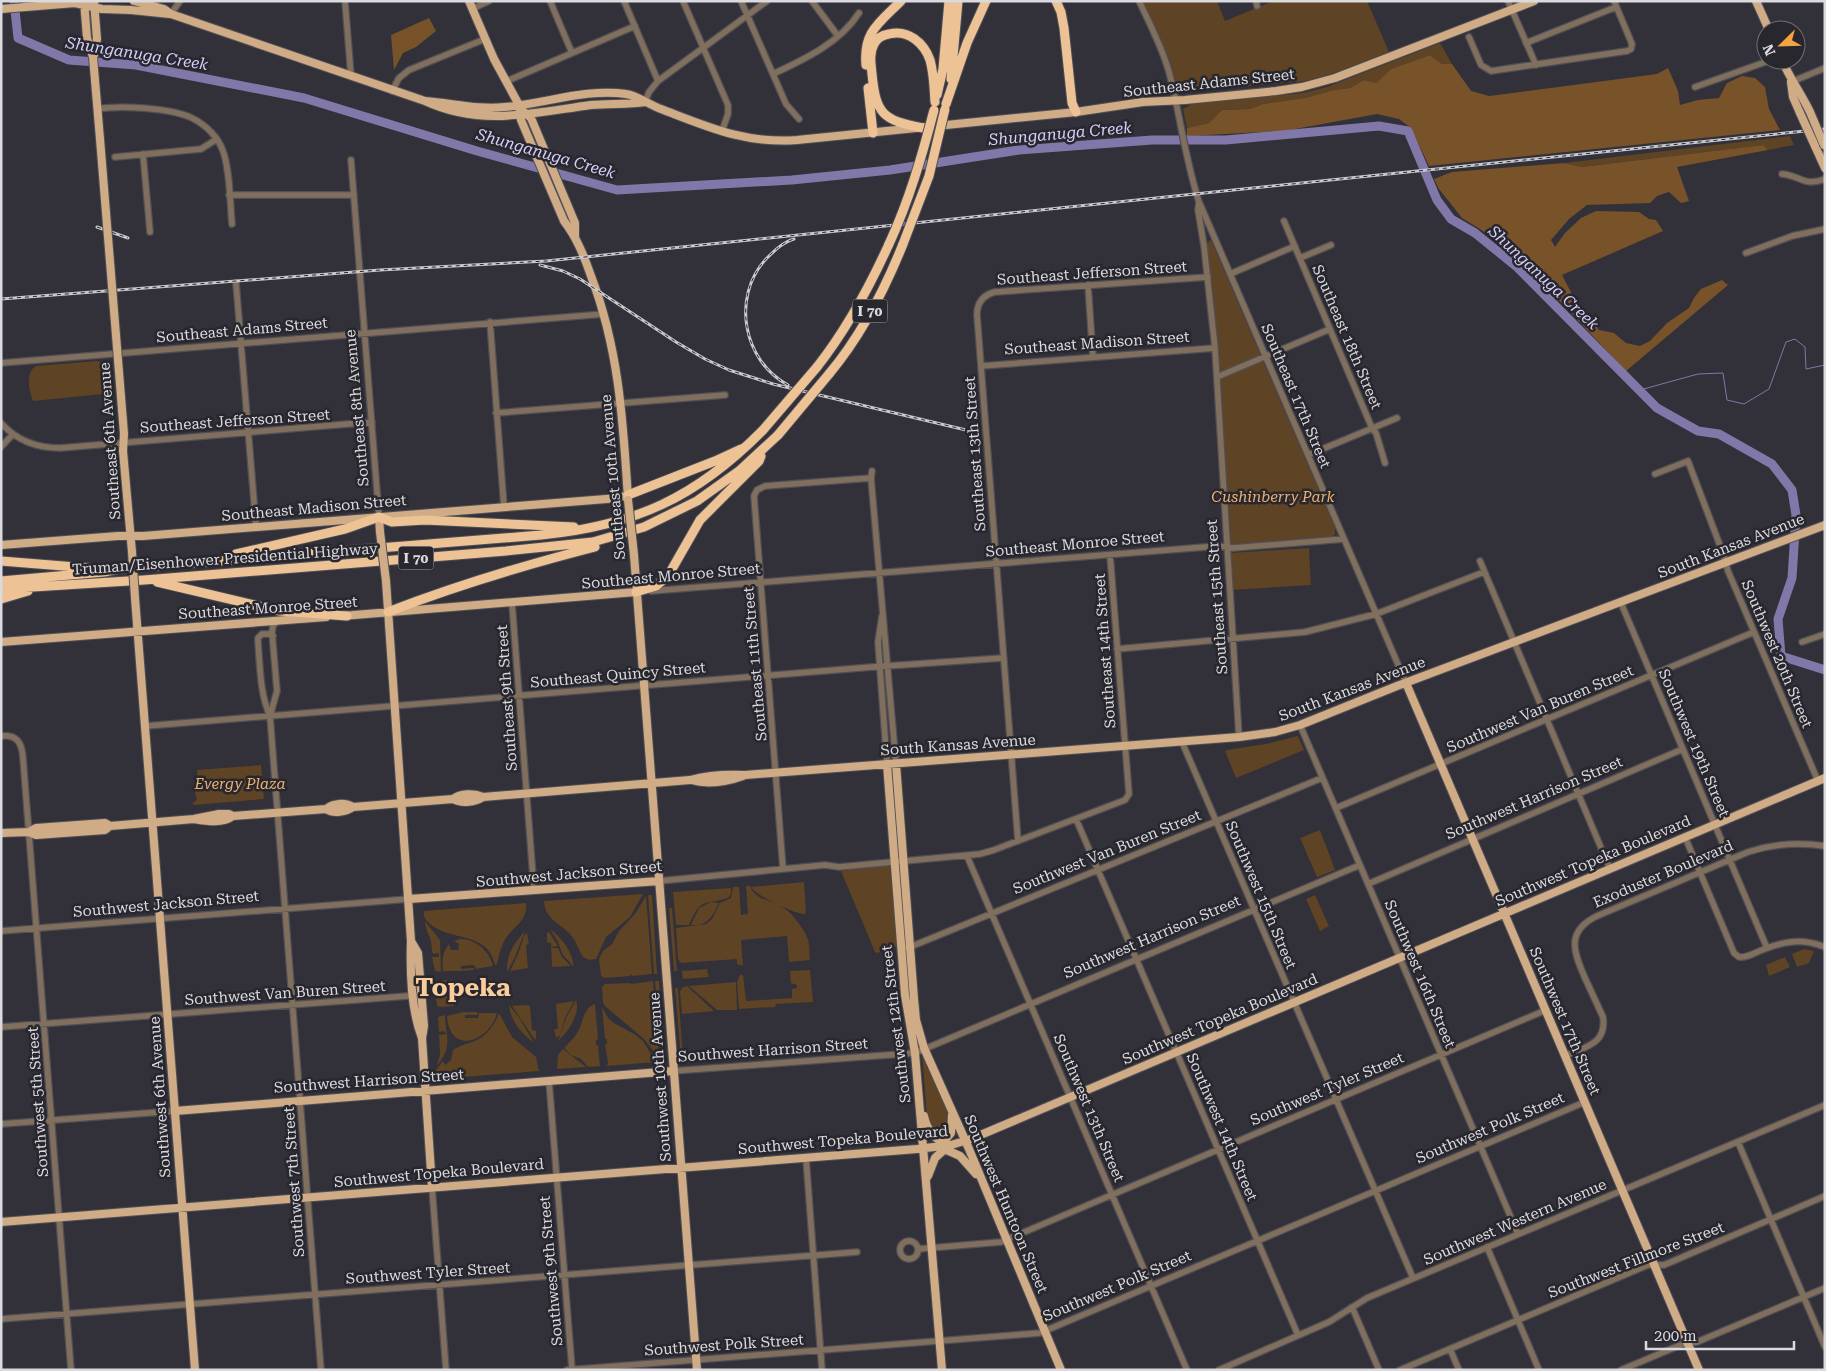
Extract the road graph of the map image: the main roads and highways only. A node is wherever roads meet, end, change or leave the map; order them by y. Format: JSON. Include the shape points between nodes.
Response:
{"nodes":[{"id":1,"x":134,"y":1,"type":"edge"},
{"id":2,"x":901,"y":1,"type":"edge"},
{"id":3,"x":949,"y":1,"type":"edge"},
{"id":4,"x":958,"y":1,"type":"edge"},
{"id":5,"x":986,"y":1,"type":"edge"},
{"id":6,"x":1056,"y":1,"type":"edge"},
{"id":7,"x":1062,"y":1,"type":"edge"},
{"id":8,"x":1534,"y":1,"type":"edge"},
{"id":9,"x":1756,"y":1,"type":"edge"},
{"id":10,"x":84,"y":3,"type":"edge"},
{"id":11,"x":94,"y":3,"type":"edge"},
{"id":12,"x":471,"y":5,"type":"edge"},
{"id":13,"x":1,"y":9,"type":"edge"},
{"id":14,"x":171,"y":14,"type":"junction"},
{"id":15,"x":1765,"y":20,"type":"edge"},
{"id":16,"x":93,"y":57,"type":"junction"},
{"id":17,"x":1786,"y":70,"type":"edge"},
{"id":18,"x":1791,"y":82,"type":"junction"},
{"id":19,"x":874,"y":96,"type":"junction"},
{"id":20,"x":425,"y":102,"type":"junction"},
{"id":21,"x":645,"y":102,"type":"junction"},
{"id":22,"x":519,"y":105,"type":"junction"},
{"id":23,"x":934,"y":106,"type":"junction"},
{"id":24,"x":946,"y":107,"type":"junction"},
{"id":25,"x":1076,"y":112,"type":"junction"},
{"id":26,"x":523,"y":114,"type":"junction"},
{"id":27,"x":923,"y":128,"type":"junction"},
{"id":28,"x":875,"y":132,"type":"junction"},
{"id":29,"x":1824,"y":146,"type":"edge"},
{"id":30,"x":1825,"y":168,"type":"edge"},
{"id":31,"x":575,"y":236,"type":"junction"},
{"id":32,"x":746,"y":448,"type":"junction"},
{"id":33,"x":764,"y":448,"type":"junction"},
{"id":34,"x":628,"y":497,"type":"junction"},
{"id":35,"x":379,"y":517,"type":"junction"},
{"id":36,"x":612,"y":524,"type":"junction"},
{"id":37,"x":1821,"y":526,"type":"edge"},
{"id":38,"x":131,"y":536,"type":"junction"},
{"id":39,"x":615,"y":536,"type":"junction"},
{"id":40,"x":1,"y":545,"type":"edge"},
{"id":41,"x":1,"y":562,"type":"edge"},
{"id":42,"x":192,"y":563,"type":"junction"},
{"id":43,"x":118,"y":569,"type":"junction"},
{"id":44,"x":144,"y":580,"type":"junction"},
{"id":45,"x":1,"y":581,"type":"edge"},
{"id":46,"x":42,"y":587,"type":"junction"},
{"id":47,"x":1,"y":589,"type":"edge"},
{"id":48,"x":636,"y":592,"type":"junction"},
{"id":49,"x":1,"y":599,"type":"edge"},
{"id":50,"x":388,"y":612,"type":"junction"},
{"id":51,"x":347,"y":616,"type":"junction"},
{"id":52,"x":138,"y":632,"type":"junction"},
{"id":53,"x":1,"y":642,"type":"edge"},
{"id":54,"x":1406,"y":683,"type":"junction"},
{"id":55,"x":887,"y":764,"type":"junction"},
{"id":56,"x":896,"y":764,"type":"junction"},
{"id":57,"x":1821,"y":780,"type":"edge"},
{"id":58,"x":651,"y":783,"type":"junction"},
{"id":59,"x":402,"y":803,"type":"junction"},
{"id":60,"x":153,"y":823,"type":"junction"},
{"id":61,"x":1,"y":834,"type":"edge"},
{"id":62,"x":658,"y":881,"type":"junction"},
{"id":63,"x":408,"y":899,"type":"junction"},
{"id":64,"x":1504,"y":913,"type":"junction"},
{"id":65,"x":924,"y":1048,"type":"joint"},
{"id":66,"x":916,"y":1053,"type":"junction"},
{"id":67,"x":673,"y":1071,"type":"junction"},
{"id":68,"x":425,"y":1091,"type":"junction"},
{"id":69,"x":951,"y":1109,"type":"junction"},
{"id":70,"x":175,"y":1111,"type":"junction"},
{"id":71,"x":965,"y":1141,"type":"junction"},
{"id":72,"x":944,"y":1145,"type":"junction"},
{"id":73,"x":923,"y":1148,"type":"junction"},
{"id":74,"x":681,"y":1168,"type":"junction"},
{"id":75,"x":980,"y":1179,"type":"junction"},
{"id":76,"x":926,"y":1181,"type":"junction"},
{"id":77,"x":432,"y":1187,"type":"junction"},
{"id":78,"x":183,"y":1207,"type":"junction"},
{"id":79,"x":1,"y":1222,"type":"edge"},
{"id":80,"x":196,"y":1370,"type":"edge"},
{"id":81,"x":697,"y":1370,"type":"edge"},
{"id":82,"x":942,"y":1370,"type":"edge"},
{"id":83,"x":1061,"y":1370,"type":"edge"},
{"id":84,"x":1699,"y":1370,"type":"edge"}],
"edges":[{"from":1,"to":14,"type":"main road"},
{"from":2,"to":28,"type":"highway","via":[[877,25],[866,45]]},
{"from":3,"to":23,"type":"highway","name":"Truman/Eisenhower Presidential Highway","number":"I 70","via":[[943,69]]},
{"from":4,"to":24,"type":"highway","name":"Truman/Eisenhower Presidential Highway","number":"I 70"},
{"from":5,"to":24,"type":"highway","via":[[967,42]]},
{"from":6,"to":25,"type":"highway","via":[[1062,16],[1072,103]]},
{"from":7,"to":25,"type":"highway","via":[[1068,18]]},
{"from":8,"to":25,"type":"main road","name":"Southeast Adams Street","via":[[1323,82],[1276,91],[1143,102]]},
{"from":9,"to":15,"type":"main road"},
{"from":10,"to":11,"type":"main road"},
{"from":10,"to":13,"type":"main road"},
{"from":10,"to":16,"type":"main road","name":"Southeast 6th Avenue","via":[[87,38]]},
{"from":11,"to":14,"type":"main road","via":[[102,9]]},
{"from":11,"to":16,"type":"main road","name":"Southeast 6th Avenue","via":[[96,39]]},
{"from":12,"to":22,"type":"main road","name":"Southeast 10th Avenue"},
{"from":14,"to":20,"type":"main road"},
{"from":16,"to":38,"type":"main road","name":"Southeast 6th Avenue","bridge":true},
{"from":17,"to":18,"type":"main road"},
{"from":18,"to":29,"type":"main road","bridge":true,"via":[[1801,93]]},
{"from":18,"to":30,"type":"main road","bridge":true,"via":[[1793,97]]},
{"from":19,"to":23,"type":"highway","via":[[871,58],[874,44],[883,35],[899,33],[913,38],[927,54],[934,76]]},
{"from":19,"to":27,"type":"highway","via":[[885,115]]},
{"from":19,"to":28,"type":"highway"},
{"from":20,"to":22,"type":"main road","name":"Southeast Adams Street","via":[[487,107]]},
{"from":20,"to":26,"type":"main road","via":[[471,115]]},
{"from":21,"to":22,"type":"main road","name":"Southeast Adams Street","via":[[629,94],[607,93]]},
{"from":21,"to":26,"type":"main road"},
{"from":21,"to":28,"type":"main road","name":"Southeast Adams Street","via":[[722,132],[763,140]]},
{"from":22,"to":26,"type":"main road","name":"Southeast 10th Avenue"},
{"from":23,"to":32,"type":"highway","name":"Truman/Eisenhower Presidential Highway","number":"I 70","bridge":true,"via":[[917,172],[876,273],[841,336]]},
{"from":24,"to":33,"type":"highway","name":"Truman/Eisenhower Presidential Highway","number":"I 70","bridge":true,"via":[[924,190],[903,244],[863,324],[839,362]]},
{"from":25,"to":27,"type":"main road","name":"Southeast Adams Street"},
{"from":26,"to":31,"type":"main road","name":"Southeast 10th Avenue","via":[[528,136],[555,200]]},
{"from":26,"to":31,"type":"main road","name":"Southeast 10th Avenue","via":[[530,118],[567,203],[575,222]]},
{"from":27,"to":28,"type":"main road","name":"Southeast Adams Street"},
{"from":31,"to":34,"type":"main road","name":"Southeast 10th Avenue","via":[[604,314],[616,364]]},
{"from":32,"to":34,"type":"highway"},
{"from":32,"to":36,"type":"highway","name":"Truman/Eisenhower Presidential Highway","number":"I 70","via":[[680,496]]},
{"from":33,"to":39,"type":"highway","name":"Truman/Eisenhower Presidential Highway","number":"I 70","via":[[697,502],[656,522]]},
{"from":33,"to":48,"type":"highway","via":[[759,461],[700,520],[668,576],[656,586]]},
{"from":34,"to":35,"type":"main road","name":"Southeast Madison Street"},
{"from":34,"to":48,"type":"main road","name":"Southeast 10th Avenue","bridge":true},
{"from":35,"to":36,"type":"highway","via":[[392,522],[426,520],[551,527]]},
{"from":35,"to":38,"type":"main road","name":"Southeast Madison Street"},
{"from":35,"to":42,"type":"highway","via":[[345,529]]},
{"from":35,"to":50,"type":"main road","name":"Southeast 8th Avenue","bridge":true},
{"from":36,"to":42,"type":"highway","name":"Truman/Eisenhower Presidential Highway","number":"I 70","via":[[541,535]]},
{"from":37,"to":54,"type":"main road","name":"South Kansas Avenue"},
{"from":38,"to":40,"type":"main road","name":"Southeast Madison Street"},
{"from":38,"to":52,"type":"main road","name":"Southeast 6th Avenue","bridge":true},
{"from":39,"to":44,"type":"highway","name":"Truman/Eisenhower Presidential Highway","number":"I 70","via":[[551,547]]},
{"from":39,"to":50,"type":"highway","via":[[595,546],[528,564]]},
{"from":41,"to":43,"type":"highway"},
{"from":42,"to":43,"type":"highway","name":"Truman/Eisenhower Presidential Highway","number":"I 70"},
{"from":43,"to":45,"type":"highway","name":"Truman/Eisenhower Presidential Highway","number":"I 70"},
{"from":44,"to":46,"type":"highway","name":"Truman/Eisenhower Presidential Highway","number":"I 70"},
{"from":44,"to":51,"type":"highway","via":[[280,611]]},
{"from":46,"to":47,"type":"highway","name":"Truman/Eisenhower Presidential Highway","number":"I 70"},
{"from":46,"to":49,"type":"highway"},
{"from":48,"to":50,"type":"main road","name":"Southeast Monroe Street"},
{"from":48,"to":58,"type":"main road","name":"Southeast 10th Avenue"},
{"from":50,"to":51,"type":"main road","name":"Southeast Monroe Street"},
{"from":50,"to":59,"type":"main road","name":"Southeast 8th Avenue"},
{"from":51,"to":52,"type":"main road","name":"Southeast Monroe Street"},
{"from":52,"to":53,"type":"main road","name":"Southeast Monroe Street"},
{"from":52,"to":60,"type":"main road","name":"Southeast 6th Avenue"},
{"from":54,"to":56,"type":"main road","name":"South Kansas Avenue","via":[[1275,732]]},
{"from":54,"to":64,"type":"main road","name":"Southwest 17th Street"},
{"from":55,"to":56,"type":"main road","name":"South Kansas Avenue"},
{"from":55,"to":58,"type":"main road","name":"South Kansas Avenue","via":[[704,776]]},
{"from":55,"to":66,"type":"main road","name":"Southwest 12th Street","via":[[905,995]]},
{"from":56,"to":65,"type":"main road","name":"Southwest 12th Street","via":[[916,1020]]},
{"from":57,"to":64,"type":"main road","name":"Southwest Topeka Boulevard"},
{"from":58,"to":59,"type":"main road","name":"South Kansas Avenue","via":[[482,797],[476,794]]},
{"from":58,"to":62,"type":"main road","name":"Southwest 10th Avenue"},
{"from":59,"to":60,"type":"main road","name":"South Kansas Avenue","via":[[353,807],[348,804],[326,809],[233,816],[219,814]]},
{"from":59,"to":63,"type":"main road","name":"Southeast 8th Avenue"},
{"from":60,"to":61,"type":"main road","name":"South Kansas Avenue","via":[[110,826],[105,823]]},
{"from":60,"to":70,"type":"main road","name":"Southwest 6th Avenue"},
{"from":62,"to":63,"type":"main road","name":"Southwest Jackson Street"},
{"from":62,"to":67,"type":"main road","name":"Southwest 10th Avenue"},
{"from":63,"to":68,"type":"main road","name":"Southeast 8th Avenue","via":[[412,941],[418,952],[416,1023],[422,1038]]},
{"from":64,"to":71,"type":"main road","name":"Southwest Topeka Boulevard"},
{"from":64,"to":84,"type":"main road","name":"Southwest 17th Street"},
{"from":65,"to":69,"type":"main road","name":"Southwest Huntoon Street"},
{"from":66,"to":72,"type":"main road","via":[[926,1124],[932,1135]]},
{"from":66,"to":73,"type":"main road","name":"Southwest 12th Street"},
{"from":67,"to":68,"type":"main road","name":"Southwest Harrison Street"},
{"from":67,"to":74,"type":"main road","name":"Southwest 10th Avenue"},
{"from":68,"to":70,"type":"main road","name":"Southwest Harrison Street"},
{"from":68,"to":77,"type":"main road","name":"Southeast 8th Avenue"},
{"from":69,"to":71,"type":"main road","name":"Southwest Huntoon Street"},
{"from":69,"to":72,"type":"main road","via":[[953,1123]]},
{"from":70,"to":78,"type":"main road","name":"Southwest 6th Avenue"},
{"from":71,"to":72,"type":"main road","name":"Southwest Topeka Boulevard"},
{"from":71,"to":75,"type":"main road","name":"Southwest Huntoon Street"},
{"from":72,"to":73,"type":"main road","name":"Southwest Topeka Boulevard"},
{"from":72,"to":75,"type":"main road","via":[[960,1156]]},
{"from":72,"to":76,"type":"main road"},
{"from":73,"to":74,"type":"main road","name":"Southwest Topeka Boulevard"},
{"from":73,"to":76,"type":"main road","name":"Southwest 12th Street"},
{"from":74,"to":77,"type":"main road","name":"Southwest Topeka Boulevard"},
{"from":74,"to":81,"type":"main road","name":"Southwest 10th Avenue"},
{"from":75,"to":83,"type":"main road","name":"Southwest Huntoon Street"},
{"from":76,"to":82,"type":"main road","name":"Southwest 12th Street"},
{"from":77,"to":78,"type":"main road","name":"Southwest Topeka Boulevard"},
{"from":78,"to":79,"type":"main road","name":"Southwest Topeka Boulevard"},
{"from":78,"to":80,"type":"main road","name":"Southwest 6th Avenue"}]}
